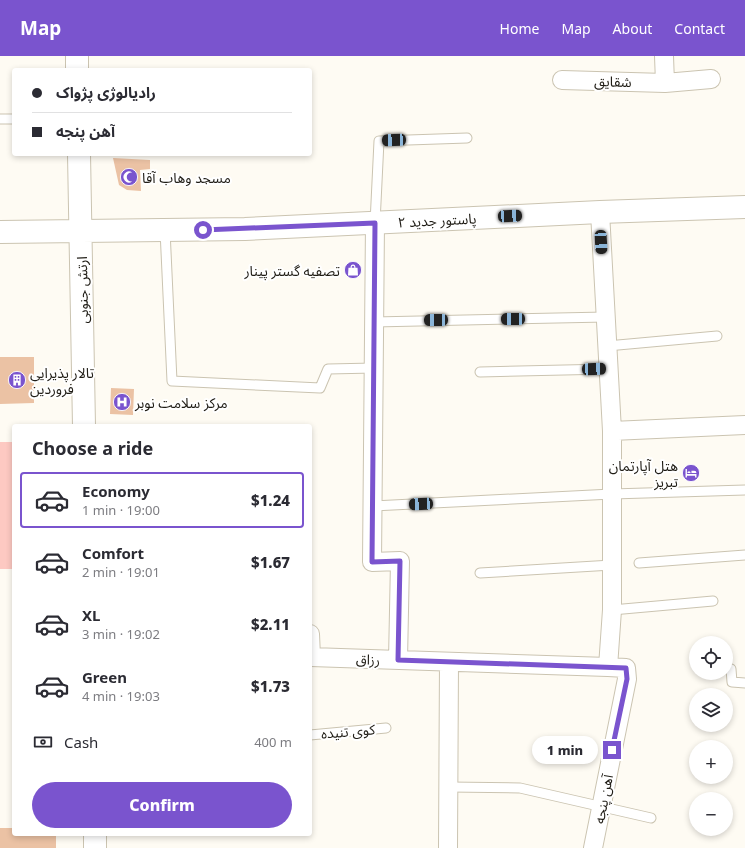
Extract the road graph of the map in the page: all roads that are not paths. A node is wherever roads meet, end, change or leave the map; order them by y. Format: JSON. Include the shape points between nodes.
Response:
{"nodes":[{"id":1,"x":77,"y":56,"type":"edge"},
{"id":2,"x":664,"y":56,"type":"edge"},
{"id":3,"x":77,"y":68,"type":"edge"},
{"id":4,"x":711,"y":79,"type":"dead end"},
{"id":5,"x":562,"y":80,"type":"dead end"},
{"id":6,"x":665,"y":83,"type":"junction"},
{"id":7,"x":0,"y":119,"type":"edge"},
{"id":8,"x":12,"y":119,"type":"edge"},
{"id":9,"x":467,"y":138,"type":"dead end"},
{"id":10,"x":79,"y":156,"type":"edge"},
{"id":11,"x":745,"y":207,"type":"edge"},
{"id":12,"x":600,"y":212,"type":"junction"},
{"id":13,"x":375,"y":223,"type":"junction"},
{"id":14,"x":165,"y":230,"type":"junction"},
{"id":15,"x":81,"y":231,"type":"junction"},
{"id":16,"x":0,"y":232,"type":"edge"},
{"id":17,"x":606,"y":317,"type":"junction"},
{"id":18,"x":374,"y":322,"type":"junction"},
{"id":19,"x":717,"y":336,"type":"dead end"},
{"id":20,"x":608,"y":346,"type":"junction"},
{"id":21,"x":374,"y":368,"type":"junction"},
{"id":22,"x":609,"y":369,"type":"junction"},
{"id":23,"x":480,"y":372,"type":"dead end"},
{"id":24,"x":84,"y":424,"type":"edge"},
{"id":25,"x":745,"y":425,"type":"edge"},
{"id":26,"x":612,"y":431,"type":"junction"},
{"id":27,"x":745,"y":490,"type":"edge"},
{"id":28,"x":612,"y":494,"type":"junction"},
{"id":29,"x":373,"y":506,"type":"junction"},
{"id":30,"x":745,"y":555,"type":"edge"},
{"id":31,"x":639,"y":563,"type":"dead end"},
{"id":32,"x":612,"y":565,"type":"junction"},
{"id":33,"x":480,"y":573,"type":"dead end"},
{"id":34,"x":713,"y":601,"type":"dead end"},
{"id":35,"x":612,"y":610,"type":"junction"},
{"id":36,"x":312,"y":657,"type":"edge"},
{"id":37,"x":398,"y":660,"type":"junction"},
{"id":38,"x":450,"y":662,"type":"junction"},
{"id":39,"x":608,"y":667,"type":"junction"},
{"id":40,"x":627,"y":679,"type":"joint"},
{"id":41,"x":732,"y":680,"type":"edge"},
{"id":42,"x":745,"y":683,"type":"edge"},
{"id":43,"x":386,"y":728,"type":"dead end"},
{"id":44,"x":312,"y":735,"type":"edge"},
{"id":45,"x":449,"y":787,"type":"junction"},
{"id":46,"x":601,"y":807,"type":"junction"},
{"id":47,"x":651,"y":818,"type":"dead end"},
{"id":48,"x":95,"y":836,"type":"edge"},
{"id":49,"x":95,"y":848,"type":"edge"},
{"id":50,"x":448,"y":848,"type":"edge"},
{"id":51,"x":593,"y":848,"type":"edge"}],
"edges":[{"from":1,"to":3,"type":"main road"},
{"from":2,"to":6,"type":"street"},
{"from":4,"to":6,"type":"street","name":"شقایق"},
{"from":5,"to":6,"type":"street","name":"شقایق"},
{"from":7,"to":8,"type":"lane"},
{"from":9,"to":13,"type":"lane","via":[[379,141]]},
{"from":10,"to":15,"type":"main road","name":"ارتش جنوبی"},
{"from":11,"to":12,"type":"main road","name":"پاستور جدید ۲"},
{"from":12,"to":13,"type":"main road","name":"پاستور جدید ۲"},
{"from":12,"to":17,"type":"street"},
{"from":13,"to":14,"type":"main road","name":"پاستور جدید ۲"},
{"from":13,"to":18,"type":"street"},
{"from":14,"to":15,"type":"main road","name":"پاستور جدید ۲"},
{"from":14,"to":21,"type":"lane","via":[[172,381],[320,388],[328,369]]},
{"from":15,"to":16,"type":"main road","name":"پاستور جدید ۲"},
{"from":15,"to":24,"type":"main road","name":"ارتش جنوبی"},
{"from":17,"to":18,"type":"lane"},
{"from":17,"to":20,"type":"street"},
{"from":18,"to":21,"type":"street"},
{"from":19,"to":20,"type":"lane"},
{"from":20,"to":22,"type":"street"},
{"from":21,"to":29,"type":"street"},
{"from":22,"to":23,"type":"lane"},
{"from":22,"to":26,"type":"street"},
{"from":25,"to":26,"type":"street"},
{"from":26,"to":28,"type":"street"},
{"from":27,"to":28,"type":"lane"},
{"from":28,"to":29,"type":"lane"},
{"from":28,"to":32,"type":"street"},
{"from":29,"to":37,"type":"street","via":[[372,562],[400,561]]},
{"from":30,"to":31,"type":"lane"},
{"from":32,"to":33,"type":"lane"},
{"from":32,"to":35,"type":"street"},
{"from":34,"to":35,"type":"lane"},
{"from":35,"to":39,"type":"street"},
{"from":36,"to":37,"type":"street","name":"رزاق"},
{"from":37,"to":38,"type":"street","name":"رزاق"},
{"from":38,"to":39,"type":"street","name":"رزاق"},
{"from":38,"to":45,"type":"street"},
{"from":39,"to":40,"type":"street","name":"رزاق","via":[[626,668]]},
{"from":40,"to":46,"type":"street","name":"آهن پنجه"},
{"from":41,"to":42,"type":"lane"},
{"from":43,"to":44,"type":"lane","name":"کوی تنیده"},
{"from":45,"to":46,"type":"lane","via":[[520,788]]},
{"from":45,"to":50,"type":"street"},
{"from":46,"to":47,"type":"lane"},
{"from":46,"to":51,"type":"street","name":"آهن پنجه"},
{"from":48,"to":49,"type":"main road"}]}
